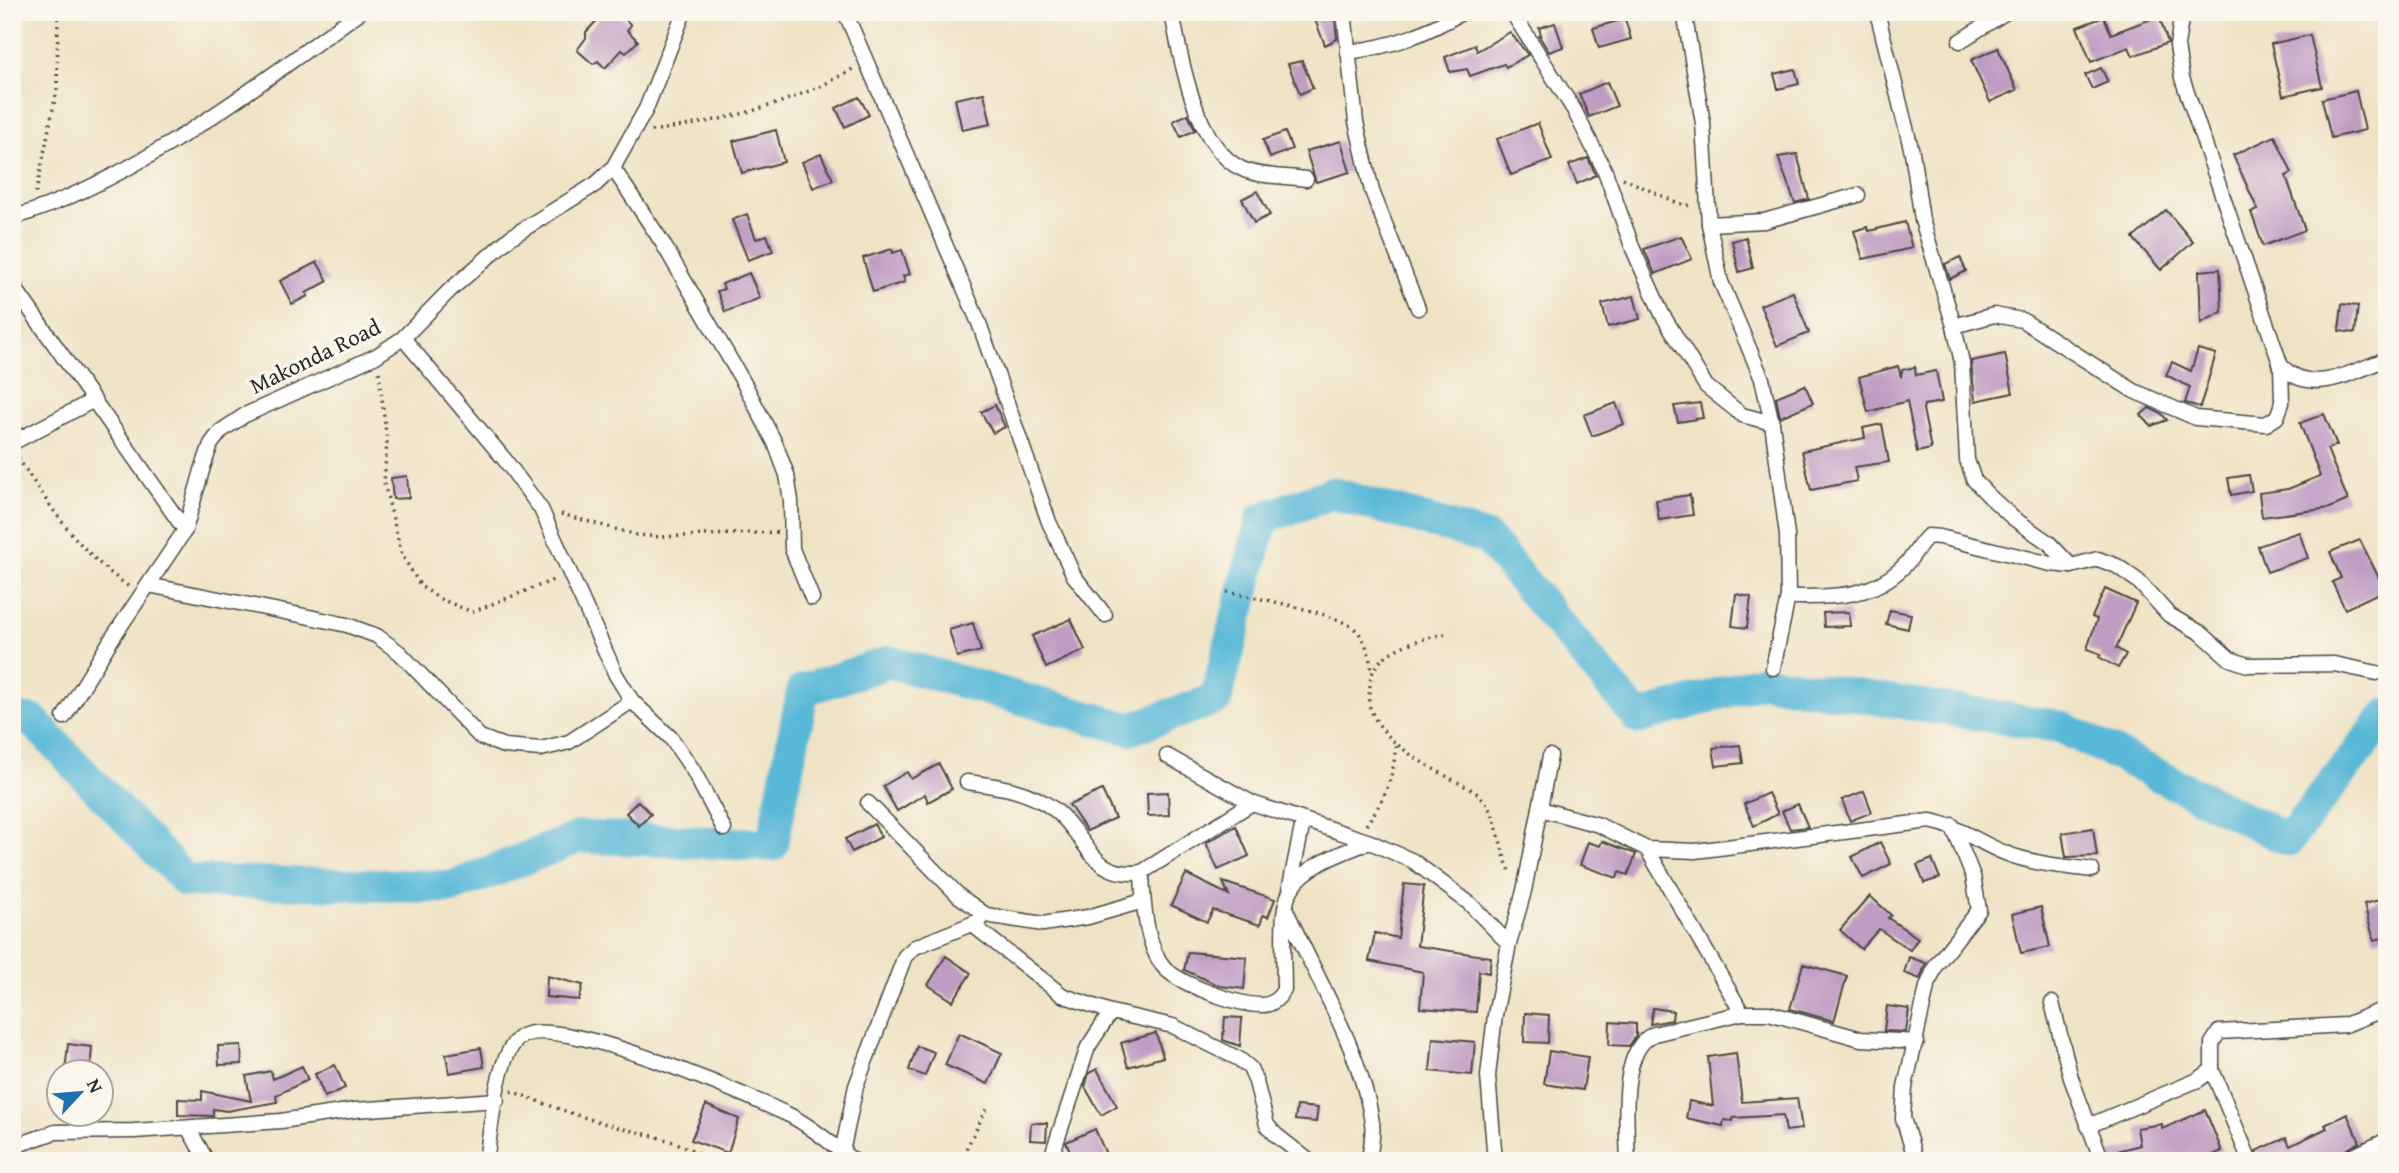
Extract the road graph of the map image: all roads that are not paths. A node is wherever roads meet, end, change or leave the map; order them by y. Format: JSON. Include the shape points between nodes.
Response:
{"nodes":[{"id":1,"x":360,"y":12,"type":"edge"},
{"id":2,"x":684,"y":12,"type":"edge"},
{"id":3,"x":845,"y":12,"type":"edge"},
{"id":4,"x":1172,"y":12,"type":"edge"},
{"id":5,"x":1344,"y":12,"type":"edge"},
{"id":6,"x":1463,"y":12,"type":"edge"},
{"id":7,"x":1512,"y":12,"type":"edge"},
{"id":8,"x":1684,"y":12,"type":"edge"},
{"id":9,"x":1877,"y":12,"type":"edge"},
{"id":10,"x":2006,"y":12,"type":"edge"},
{"id":11,"x":2182,"y":12,"type":"edge"},
{"id":12,"x":1959,"y":41,"type":"dead end"},
{"id":13,"x":1348,"y":52,"type":"junction"},
{"id":14,"x":613,"y":168,"type":"junction"},
{"id":15,"x":1306,"y":179,"type":"dead end"},
{"id":16,"x":1858,"y":195,"type":"dead end"},
{"id":17,"x":1709,"y":217,"type":"junction"},
{"id":18,"x":12,"y":218,"type":"edge"},
{"id":19,"x":12,"y":284,"type":"edge"},
{"id":20,"x":1418,"y":308,"type":"dead end"},
{"id":21,"x":1954,"y":326,"type":"junction"},
{"id":22,"x":403,"y":338,"type":"junction"},
{"id":23,"x":2387,"y":359,"type":"edge"},
{"id":24,"x":2281,"y":366,"type":"junction"},
{"id":25,"x":94,"y":401,"type":"junction"},
{"id":26,"x":1772,"y":423,"type":"junction"},
{"id":27,"x":12,"y":443,"type":"edge"},
{"id":28,"x":185,"y":530,"type":"junction"},
{"id":29,"x":2071,"y":566,"type":"junction"},
{"id":30,"x":145,"y":590,"type":"junction"},
{"id":31,"x":1788,"y":597,"type":"junction"},
{"id":32,"x":812,"y":598,"type":"dead end"},
{"id":33,"x":1105,"y":615,"type":"dead end"},
{"id":34,"x":1773,"y":668,"type":"dead end"},
{"id":35,"x":2377,"y":673,"type":"dead end"},
{"id":36,"x":632,"y":701,"type":"junction"},
{"id":37,"x":64,"y":717,"type":"dead end"},
{"id":38,"x":1167,"y":756,"type":"dead end"},
{"id":39,"x":1550,"y":757,"type":"dead end"},
{"id":40,"x":967,"y":782,"type":"dead end"},
{"id":41,"x":868,"y":803,"type":"dead end"},
{"id":42,"x":1252,"y":803,"type":"junction"},
{"id":43,"x":1540,"y":809,"type":"junction"},
{"id":44,"x":1303,"y":822,"type":"junction"},
{"id":45,"x":1952,"y":825,"type":"junction"},
{"id":46,"x":724,"y":829,"type":"dead end"},
{"id":47,"x":1363,"y":840,"type":"junction"},
{"id":48,"x":1647,"y":849,"type":"junction"},
{"id":49,"x":2092,"y":870,"type":"dead end"},
{"id":50,"x":1142,"y":872,"type":"junction"},
{"id":51,"x":1290,"y":887,"type":"junction"},
{"id":52,"x":1143,"y":901,"type":"junction"},
{"id":53,"x":1284,"y":905,"type":"junction"},
{"id":54,"x":986,"y":915,"type":"junction"},
{"id":55,"x":974,"y":926,"type":"junction"},
{"id":56,"x":1509,"y":944,"type":"junction"},
{"id":57,"x":2052,"y":1003,"type":"dead end"},
{"id":58,"x":2387,"y":1008,"type":"edge"},
{"id":59,"x":1111,"y":1012,"type":"junction"},
{"id":60,"x":1742,"y":1013,"type":"junction"},
{"id":61,"x":1917,"y":1042,"type":"junction"},
{"id":62,"x":2212,"y":1070,"type":"junction"},
{"id":63,"x":498,"y":1093,"type":"junction"},
{"id":64,"x":2088,"y":1126,"type":"junction"},
{"id":65,"x":188,"y":1128,"type":"junction"},
{"id":66,"x":2387,"y":1140,"type":"edge"},
{"id":67,"x":12,"y":1147,"type":"edge"},
{"id":68,"x":842,"y":1152,"type":"junction"},
{"id":69,"x":207,"y":1161,"type":"edge"},
{"id":70,"x":486,"y":1161,"type":"edge"},
{"id":71,"x":854,"y":1161,"type":"edge"},
{"id":72,"x":1050,"y":1161,"type":"edge"},
{"id":73,"x":1309,"y":1161,"type":"edge"},
{"id":74,"x":1369,"y":1161,"type":"edge"},
{"id":75,"x":1495,"y":1161,"type":"edge"},
{"id":76,"x":1628,"y":1161,"type":"edge"},
{"id":77,"x":1916,"y":1161,"type":"edge"},
{"id":78,"x":2102,"y":1161,"type":"edge"},
{"id":79,"x":2250,"y":1161,"type":"edge"},
{"id":80,"x":2343,"y":1161,"type":"edge"}],
"edges":[{"from":1,"to":18,"type":"street","via":[[237,101],[125,168]]},
{"from":2,"to":14,"type":"street","name":"Makonda Road","via":[[633,134]]},
{"from":3,"to":33,"type":"street","via":[[979,323],[1049,522],[1074,576]]},
{"from":4,"to":15,"type":"street","via":[[1195,104],[1221,156],[1244,170]]},
{"from":5,"to":13,"type":"street"},
{"from":6,"to":13,"type":"street","via":[[1414,39]]},
{"from":7,"to":26,"type":"street","via":[[1574,110],[1605,171],[1662,314],[1706,386],[1742,415]]},
{"from":8,"to":17,"type":"street","via":[[1703,123]]},
{"from":9,"to":21,"type":"street","via":[[1912,152],[1926,234]]},
{"from":10,"to":12,"type":"street"},
{"from":11,"to":24,"type":"street","via":[[2177,46],[2182,78]]},
{"from":13,"to":20,"type":"street","via":[[1356,122],[1372,191]]},
{"from":14,"to":22,"type":"street","name":"Makonda Road","via":[[596,184],[512,237],[449,290]]},
{"from":14,"to":32,"type":"street","via":[[662,242],[775,443],[787,475],[797,567]]},
{"from":16,"to":17,"type":"street","via":[[1764,220]]},
{"from":17,"to":26,"type":"street","via":[[1721,282],[1762,379]]},
{"from":19,"to":25,"type":"street"},
{"from":21,"to":24,"type":"street","via":[[1994,315],[2022,320],[2134,391],[2196,418],[2266,424],[2277,416],[2282,404]]},
{"from":21,"to":29,"type":"street","via":[[1962,363],[1967,460],[1975,480],[2013,519],[2049,543]]},
{"from":22,"to":28,"type":"street","name":"Makonda Road","via":[[376,356],[245,415],[221,431],[207,455]]},
{"from":22,"to":36,"type":"street","via":[[541,509]]},
{"from":23,"to":24,"type":"street","via":[[2323,382],[2293,379]]},
{"from":25,"to":27,"type":"street"},
{"from":25,"to":28,"type":"street"},
{"from":26,"to":31,"type":"street","via":[[1787,535]]},
{"from":28,"to":30,"type":"street","name":"Makonda Road"},
{"from":29,"to":31,"type":"street","via":[[1928,536],[1888,581],[1861,593]]},
{"from":29,"to":35,"type":"street","via":[[2098,559],[2117,566],[2169,615],[2201,633],[2230,659],[2248,665],[2334,664]]},
{"from":30,"to":36,"type":"street","via":[[300,614],[377,636],[400,653],[480,737],[504,746],[541,749],[569,742]]},
{"from":30,"to":37,"type":"street","name":"Makonda Road"},
{"from":31,"to":34,"type":"street"},
{"from":36,"to":46,"type":"street","via":[[671,738]]},
{"from":38,"to":42,"type":"street"},
{"from":39,"to":43,"type":"street"},
{"from":40,"to":50,"type":"street","via":[[1037,798],[1056,811],[1108,869]]},
{"from":41,"to":54,"type":"street","via":[[959,896]]},
{"from":42,"to":44,"type":"street"},
{"from":42,"to":50,"type":"street"},
{"from":43,"to":48,"type":"street","via":[[1599,825]]},
{"from":43,"to":56,"type":"street"},
{"from":44,"to":47,"type":"street"},
{"from":44,"to":51,"type":"street"},
{"from":45,"to":48,"type":"street","via":[[1930,821],[1895,824],[1695,851]]},
{"from":45,"to":49,"type":"street","via":[[2027,861]]},
{"from":45,"to":61,"type":"street","via":[[1973,876],[1979,910],[1936,965]]},
{"from":47,"to":51,"type":"street","via":[[1308,869]]},
{"from":47,"to":56,"type":"street","via":[[1413,860],[1469,903]]},
{"from":48,"to":60,"type":"street"},
{"from":50,"to":52,"type":"street"},
{"from":51,"to":53,"type":"street"},
{"from":52,"to":53,"type":"street","via":[[1153,946],[1170,974],[1199,990],[1263,1005],[1278,1000],[1284,990]]},
{"from":52,"to":54,"type":"street","via":[[1043,924]]},
{"from":53,"to":74,"type":"street","via":[[1362,1085],[1373,1125]]},
{"from":54,"to":55,"type":"street"},
{"from":55,"to":59,"type":"street","via":[[1062,995]]},
{"from":55,"to":68,"type":"street","via":[[915,947],[905,957],[856,1086]]},
{"from":56,"to":75,"type":"street","via":[[1488,1076]]},
{"from":57,"to":64,"type":"street"},
{"from":58,"to":62,"type":"street","via":[[2345,1025],[2219,1032],[2212,1042]]},
{"from":59,"to":72,"type":"street","via":[[1088,1047]]},
{"from":59,"to":73,"type":"street","via":[[1173,1026],[1239,1059],[1256,1082],[1267,1125]]},
{"from":60,"to":61,"type":"street","via":[[1769,1013],[1861,1039]]},
{"from":60,"to":76,"type":"street","via":[[1641,1040],[1632,1058]]},
{"from":61,"to":77,"type":"street","via":[[1905,1087],[1903,1118]]},
{"from":62,"to":64,"type":"street"},
{"from":62,"to":79,"type":"street"},
{"from":63,"to":65,"type":"street"},
{"from":63,"to":68,"type":"street","via":[[506,1053],[522,1036],[539,1032],[593,1039],[792,1116]]},
{"from":63,"to":70,"type":"street"},
{"from":64,"to":78,"type":"street"},
{"from":65,"to":67,"type":"street","via":[[55,1132]]},
{"from":65,"to":69,"type":"street"},
{"from":66,"to":80,"type":"street"},
{"from":68,"to":71,"type":"street"}]}
